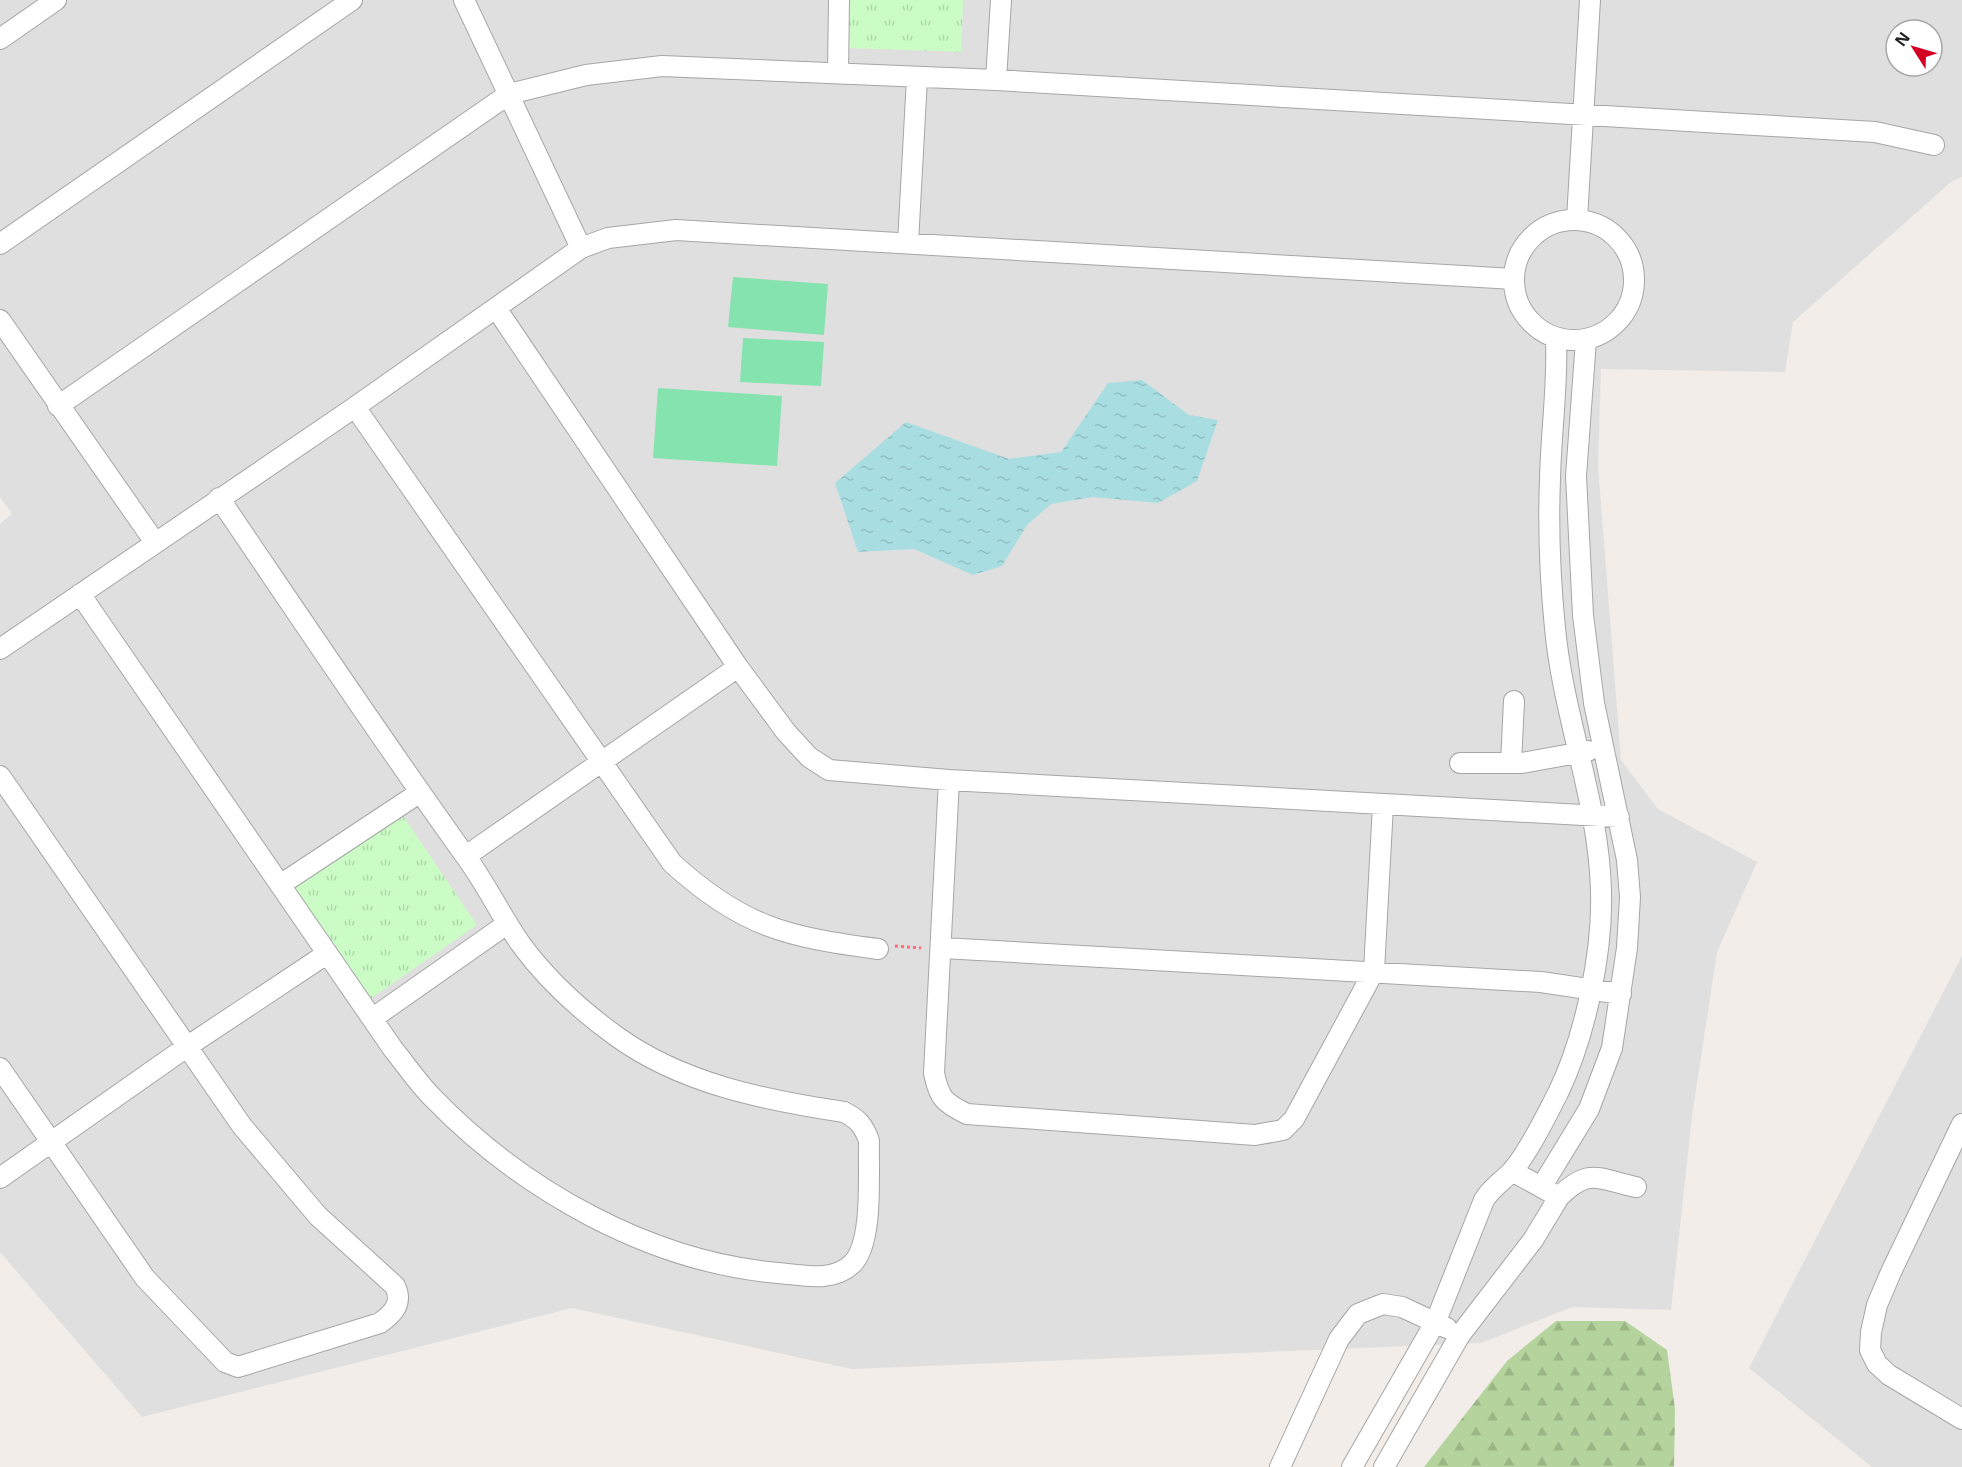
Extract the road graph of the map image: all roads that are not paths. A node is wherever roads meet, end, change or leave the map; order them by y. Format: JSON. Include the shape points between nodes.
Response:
{"nodes":[{"id":1,"x":56,"y":0,"type":"edge"},
{"id":2,"x":352,"y":0,"type":"edge"},
{"id":3,"x":464,"y":0,"type":"edge"},
{"id":4,"x":839,"y":0,"type":"edge"},
{"id":5,"x":1001,"y":0,"type":"edge"},
{"id":6,"x":1590,"y":0,"type":"edge"},
{"id":7,"x":0,"y":39,"type":"edge"},
{"id":8,"x":838,"y":73,"type":"junction"},
{"id":9,"x":917,"y":78,"type":"junction"},
{"id":10,"x":996,"y":80,"type":"junction"},
{"id":11,"x":509,"y":94,"type":"junction"},
{"id":12,"x":1584,"y":115,"type":"junction"},
{"id":13,"x":1934,"y":145,"type":"dead end"},
{"id":14,"x":1577,"y":219,"type":"junction"},
{"id":15,"x":908,"y":243,"type":"junction"},
{"id":16,"x":0,"y":244,"type":"edge"},
{"id":17,"x":581,"y":248,"type":"junction"},
{"id":18,"x":1514,"y":279,"type":"junction"},
{"id":19,"x":496,"y":308,"type":"junction"},
{"id":20,"x":0,"y":320,"type":"edge"},
{"id":21,"x":1556,"y":339,"type":"junction"},
{"id":22,"x":1586,"y":340,"type":"junction"},
{"id":23,"x":58,"y":406,"type":"junction"},
{"id":24,"x":355,"y":407,"type":"junction"},
{"id":25,"x":219,"y":498,"type":"junction"},
{"id":26,"x":154,"y":541,"type":"junction"},
{"id":27,"x":80,"y":594,"type":"junction"},
{"id":28,"x":0,"y":649,"type":"edge"},
{"id":29,"x":738,"y":667,"type":"junction"},
{"id":30,"x":1514,"y":701,"type":"dead end"},
{"id":31,"x":1604,"y":747,"type":"junction"},
{"id":32,"x":1577,"y":754,"type":"junction"},
{"id":33,"x":603,"y":762,"type":"junction"},
{"id":34,"x":1460,"y":763,"type":"dead end"},
{"id":35,"x":1511,"y":763,"type":"junction"},
{"id":36,"x":0,"y":776,"type":"edge"},
{"id":37,"x":949,"y":780,"type":"junction"},
{"id":38,"x":419,"y":793,"type":"junction"},
{"id":39,"x":1383,"y":805,"type":"junction"},
{"id":40,"x":1591,"y":816,"type":"junction"},
{"id":41,"x":1619,"y":817,"type":"junction"},
{"id":42,"x":466,"y":856,"type":"junction"},
{"id":43,"x":280,"y":885,"type":"junction"},
{"id":44,"x":507,"y":924,"type":"junction"},
{"id":45,"x":943,"y":948,"type":"junction"},
{"id":46,"x":878,"y":949,"type":"road end"},
{"id":47,"x":325,"y":955,"type":"junction"},
{"id":48,"x":1374,"y":971,"type":"junction"},
{"id":49,"x":1590,"y":989,"type":"junction"},
{"id":50,"x":1621,"y":994,"type":"junction"},
{"id":51,"x":374,"y":1018,"type":"junction"},
{"id":52,"x":188,"y":1046,"type":"junction"},
{"id":53,"x":0,"y":1068,"type":"edge"},
{"id":54,"x":1962,"y":1124,"type":"edge"},
{"id":55,"x":52,"y":1143,"type":"junction"},
{"id":56,"x":1512,"y":1171,"type":"junction"},
{"id":57,"x":0,"y":1178,"type":"edge"},
{"id":58,"x":1542,"y":1186,"type":"junction"},
{"id":59,"x":1636,"y":1187,"type":"dead end"},
{"id":60,"x":1559,"y":1197,"type":"junction"},
{"id":61,"x":1436,"y":1321,"type":"junction"},
{"id":62,"x":1460,"y":1335,"type":"junction"},
{"id":63,"x":1962,"y":1419,"type":"edge"},
{"id":64,"x":1280,"y":1467,"type":"edge"},
{"id":65,"x":1352,"y":1467,"type":"edge"},
{"id":66,"x":1384,"y":1467,"type":"edge"}],
"edges":[{"from":1,"to":7,"type":"street"},
{"from":2,"to":16,"type":"street"},
{"from":3,"to":11,"type":"street"},
{"from":4,"to":8,"type":"street"},
{"from":5,"to":10,"type":"street"},
{"from":6,"to":12,"type":"street"},
{"from":8,"to":9,"type":"street"},
{"from":8,"to":11,"type":"street","via":[[662,66],[586,75]]},
{"from":9,"to":10,"type":"street"},
{"from":9,"to":15,"type":"street"},
{"from":10,"to":12,"type":"street"},
{"from":11,"to":17,"type":"street"},
{"from":11,"to":23,"type":"street"},
{"from":12,"to":13,"type":"street","via":[[1875,132]]},
{"from":12,"to":14,"type":"street"},
{"from":14,"to":18,"type":"street","via":[[1558,222],[1534,236],[1518,260]]},
{"from":14,"to":22,"type":"street","via":[[1596,223],[1613,233],[1634,266],[1635,285],[1625,312],[1604,333]]},
{"from":15,"to":17,"type":"street","via":[[676,230],[608,238]]},
{"from":15,"to":18,"type":"street"},
{"from":17,"to":19,"type":"street"},
{"from":18,"to":21,"type":"street","via":[[1516,298],[1525,315]]},
{"from":19,"to":24,"type":"street"},
{"from":19,"to":29,"type":"street"},
{"from":20,"to":23,"type":"street"},
{"from":21,"to":22,"type":"street"},
{"from":21,"to":32,"type":"street","via":[[1549,550],[1561,679]]},
{"from":22,"to":31,"type":"street","via":[[1576,476],[1578,538],[1584,626]]},
{"from":23,"to":26,"type":"street"},
{"from":24,"to":25,"type":"street"},
{"from":24,"to":33,"type":"street"},
{"from":25,"to":26,"type":"street"},
{"from":25,"to":38,"type":"street"},
{"from":26,"to":27,"type":"street"},
{"from":27,"to":28,"type":"street"},
{"from":27,"to":43,"type":"street"},
{"from":29,"to":33,"type":"street"},
{"from":29,"to":37,"type":"street","via":[[786,732],[809,757],[829,770]]},
{"from":30,"to":35,"type":"street"},
{"from":31,"to":32,"type":"street"},
{"from":31,"to":41,"type":"street"},
{"from":32,"to":35,"type":"street"},
{"from":32,"to":40,"type":"street"},
{"from":33,"to":42,"type":"street"},
{"from":33,"to":46,"type":"street","via":[[672,863],[699,888],[736,913],[777,931]]},
{"from":34,"to":35,"type":"street"},
{"from":36,"to":52,"type":"street"},
{"from":37,"to":39,"type":"street"},
{"from":37,"to":45,"type":"street"},
{"from":38,"to":42,"type":"street"},
{"from":38,"to":43,"type":"street"},
{"from":39,"to":40,"type":"street"},
{"from":39,"to":48,"type":"street"},
{"from":40,"to":41,"type":"street"},
{"from":40,"to":49,"type":"street","via":[[1601,890]]},
{"from":41,"to":50,"type":"street","via":[[1630,897]]},
{"from":42,"to":44,"type":"street"},
{"from":43,"to":47,"type":"street"},
{"from":44,"to":51,"type":"street"},
{"from":44,"to":51,"type":"street","via":[[550,979],[616,1036],[647,1055],[712,1084],[856,1118],[869,1141],[866,1229],[862,1249],[853,1263],[840,1273],[824,1277],[728,1265],[680,1252],[579,1209],[506,1162],[469,1132],[432,1097],[393,1049]]},
{"from":45,"to":48,"type":"street"},
{"from":45,"to":48,"type":"street","via":[[934,1073],[938,1093],[950,1106],[967,1114],[1255,1135],[1283,1130],[1294,1119]]},
{"from":47,"to":51,"type":"street"},
{"from":47,"to":52,"type":"street"},
{"from":48,"to":49,"type":"street"},
{"from":49,"to":50,"type":"street"},
{"from":49,"to":56,"type":"street","via":[[1584,1026],[1568,1070]]},
{"from":50,"to":58,"type":"street","via":[[1612,1048],[1600,1085]]},
{"from":52,"to":55,"type":"street"},
{"from":52,"to":55,"type":"street","via":[[282,1177],[354,1251],[395,1286],[398,1305],[391,1316],[256,1363],[238,1367],[225,1362],[145,1278]]},
{"from":53,"to":55,"type":"street"},
{"from":54,"to":63,"type":"street","via":[[1891,1272],[1875,1314],[1870,1350],[1876,1364],[1889,1375]]},
{"from":55,"to":57,"type":"street"},
{"from":56,"to":58,"type":"street"},
{"from":56,"to":61,"type":"street","via":[[1484,1200]]},
{"from":58,"to":60,"type":"street"},
{"from":59,"to":60,"type":"street","via":[[1586,1176]]},
{"from":60,"to":62,"type":"street","via":[[1533,1240]]},
{"from":61,"to":62,"type":"street"},
{"from":61,"to":64,"type":"street","via":[[1383,1304],[1358,1314],[1339,1339]]},
{"from":61,"to":65,"type":"street"},
{"from":62,"to":66,"type":"street"}]}
